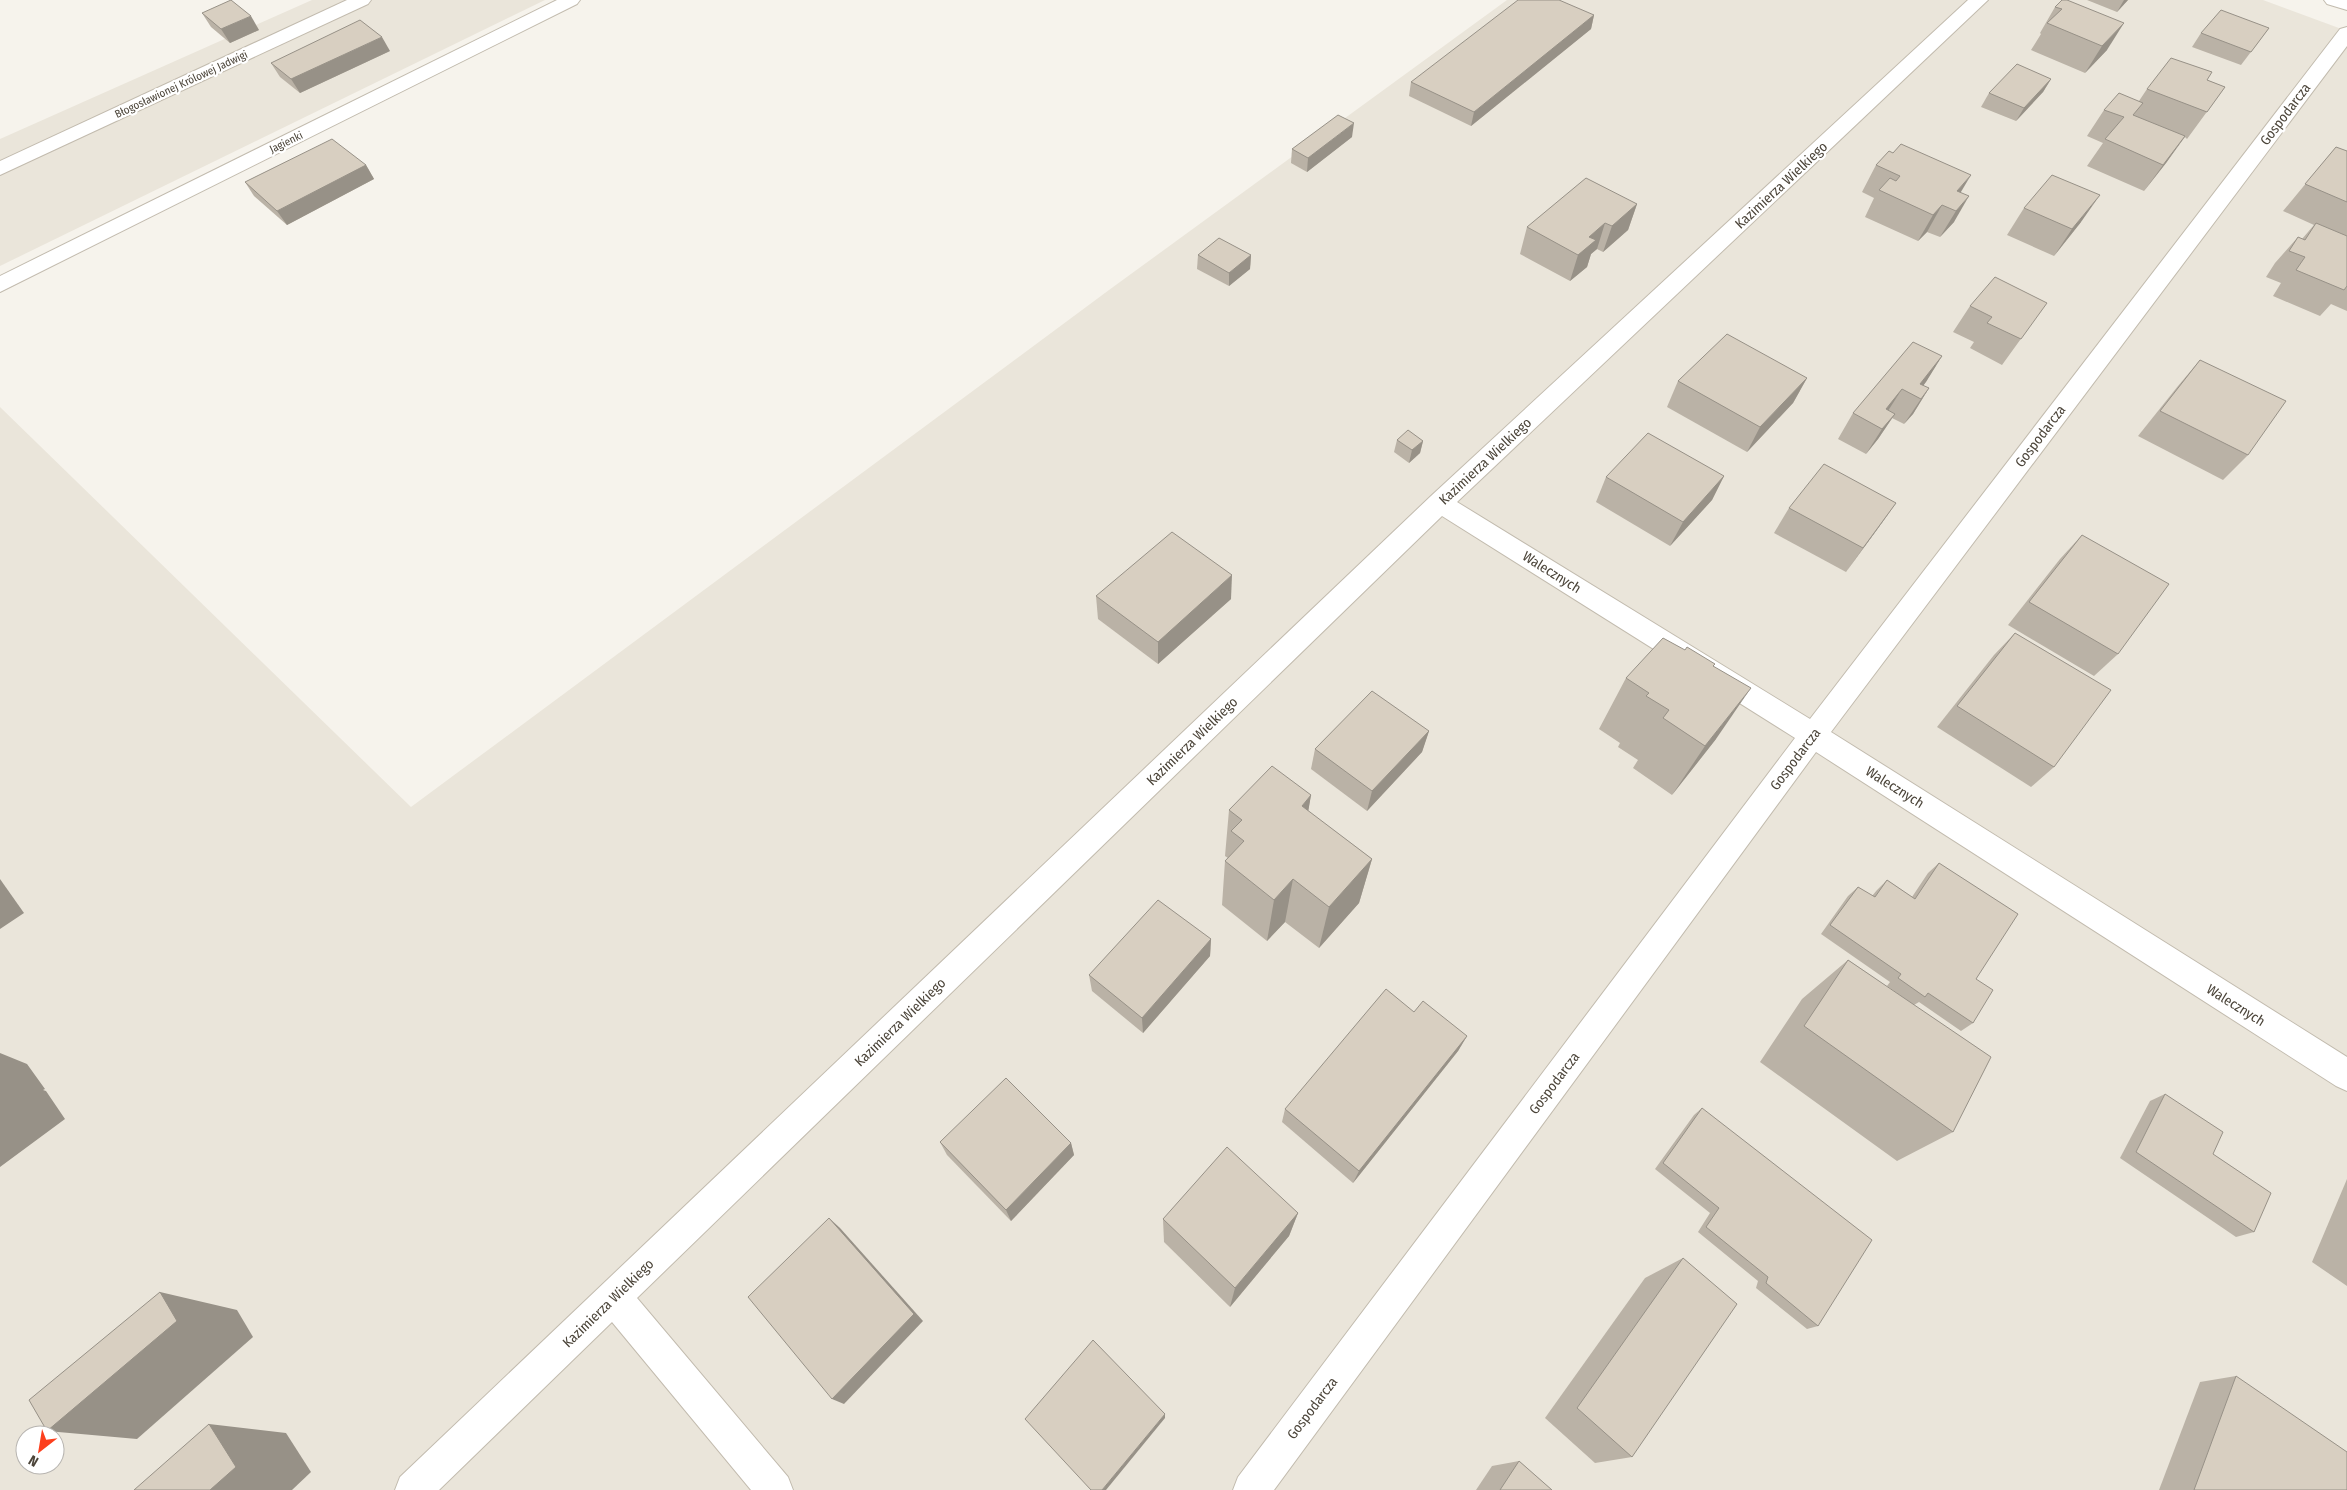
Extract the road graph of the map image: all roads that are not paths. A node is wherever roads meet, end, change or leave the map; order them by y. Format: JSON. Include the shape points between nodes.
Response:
{"nodes":[{"id":1,"x":362,"y":0,"type":"edge"},
{"id":2,"x":571,"y":0,"type":"edge"},
{"id":3,"x":1979,"y":0,"type":"edge"},
{"id":4,"x":2334,"y":0,"type":"edge"},
{"id":5,"x":2347,"y":5,"type":"edge"},
{"id":6,"x":2347,"y":33,"type":"edge"},
{"id":7,"x":0,"y":169,"type":"edge"},
{"id":8,"x":0,"y":285,"type":"edge"},
{"id":9,"x":1440,"y":502,"type":"junction"},
{"id":10,"x":1813,"y":735,"type":"junction"},
{"id":11,"x":2347,"y":1075,"type":"edge"},
{"id":12,"x":614,"y":1297,"type":"junction"},
{"id":13,"x":413,"y":1490,"type":"edge"},
{"id":14,"x":775,"y":1490,"type":"edge"},
{"id":15,"x":1251,"y":1490,"type":"edge"}],
"edges":[{"from":1,"to":7,"type":"street","name":"Błogosławionej Królowej Jadwigi"},
{"from":2,"to":8,"type":"street","name":"Jagienki"},
{"from":3,"to":9,"type":"street","name":"Kazimierza Wielkiego"},
{"from":4,"to":5,"type":"street"},
{"from":6,"to":10,"type":"street","name":"Gospodarcza"},
{"from":9,"to":10,"type":"street","name":"Walecznych"},
{"from":9,"to":12,"type":"street","name":"Kazimierza Wielkiego"},
{"from":10,"to":11,"type":"street","name":"Walecznych"},
{"from":10,"to":15,"type":"street","name":"Gospodarcza"},
{"from":12,"to":13,"type":"street","name":"Kazimierza Wielkiego"},
{"from":12,"to":14,"type":"street"}]}
